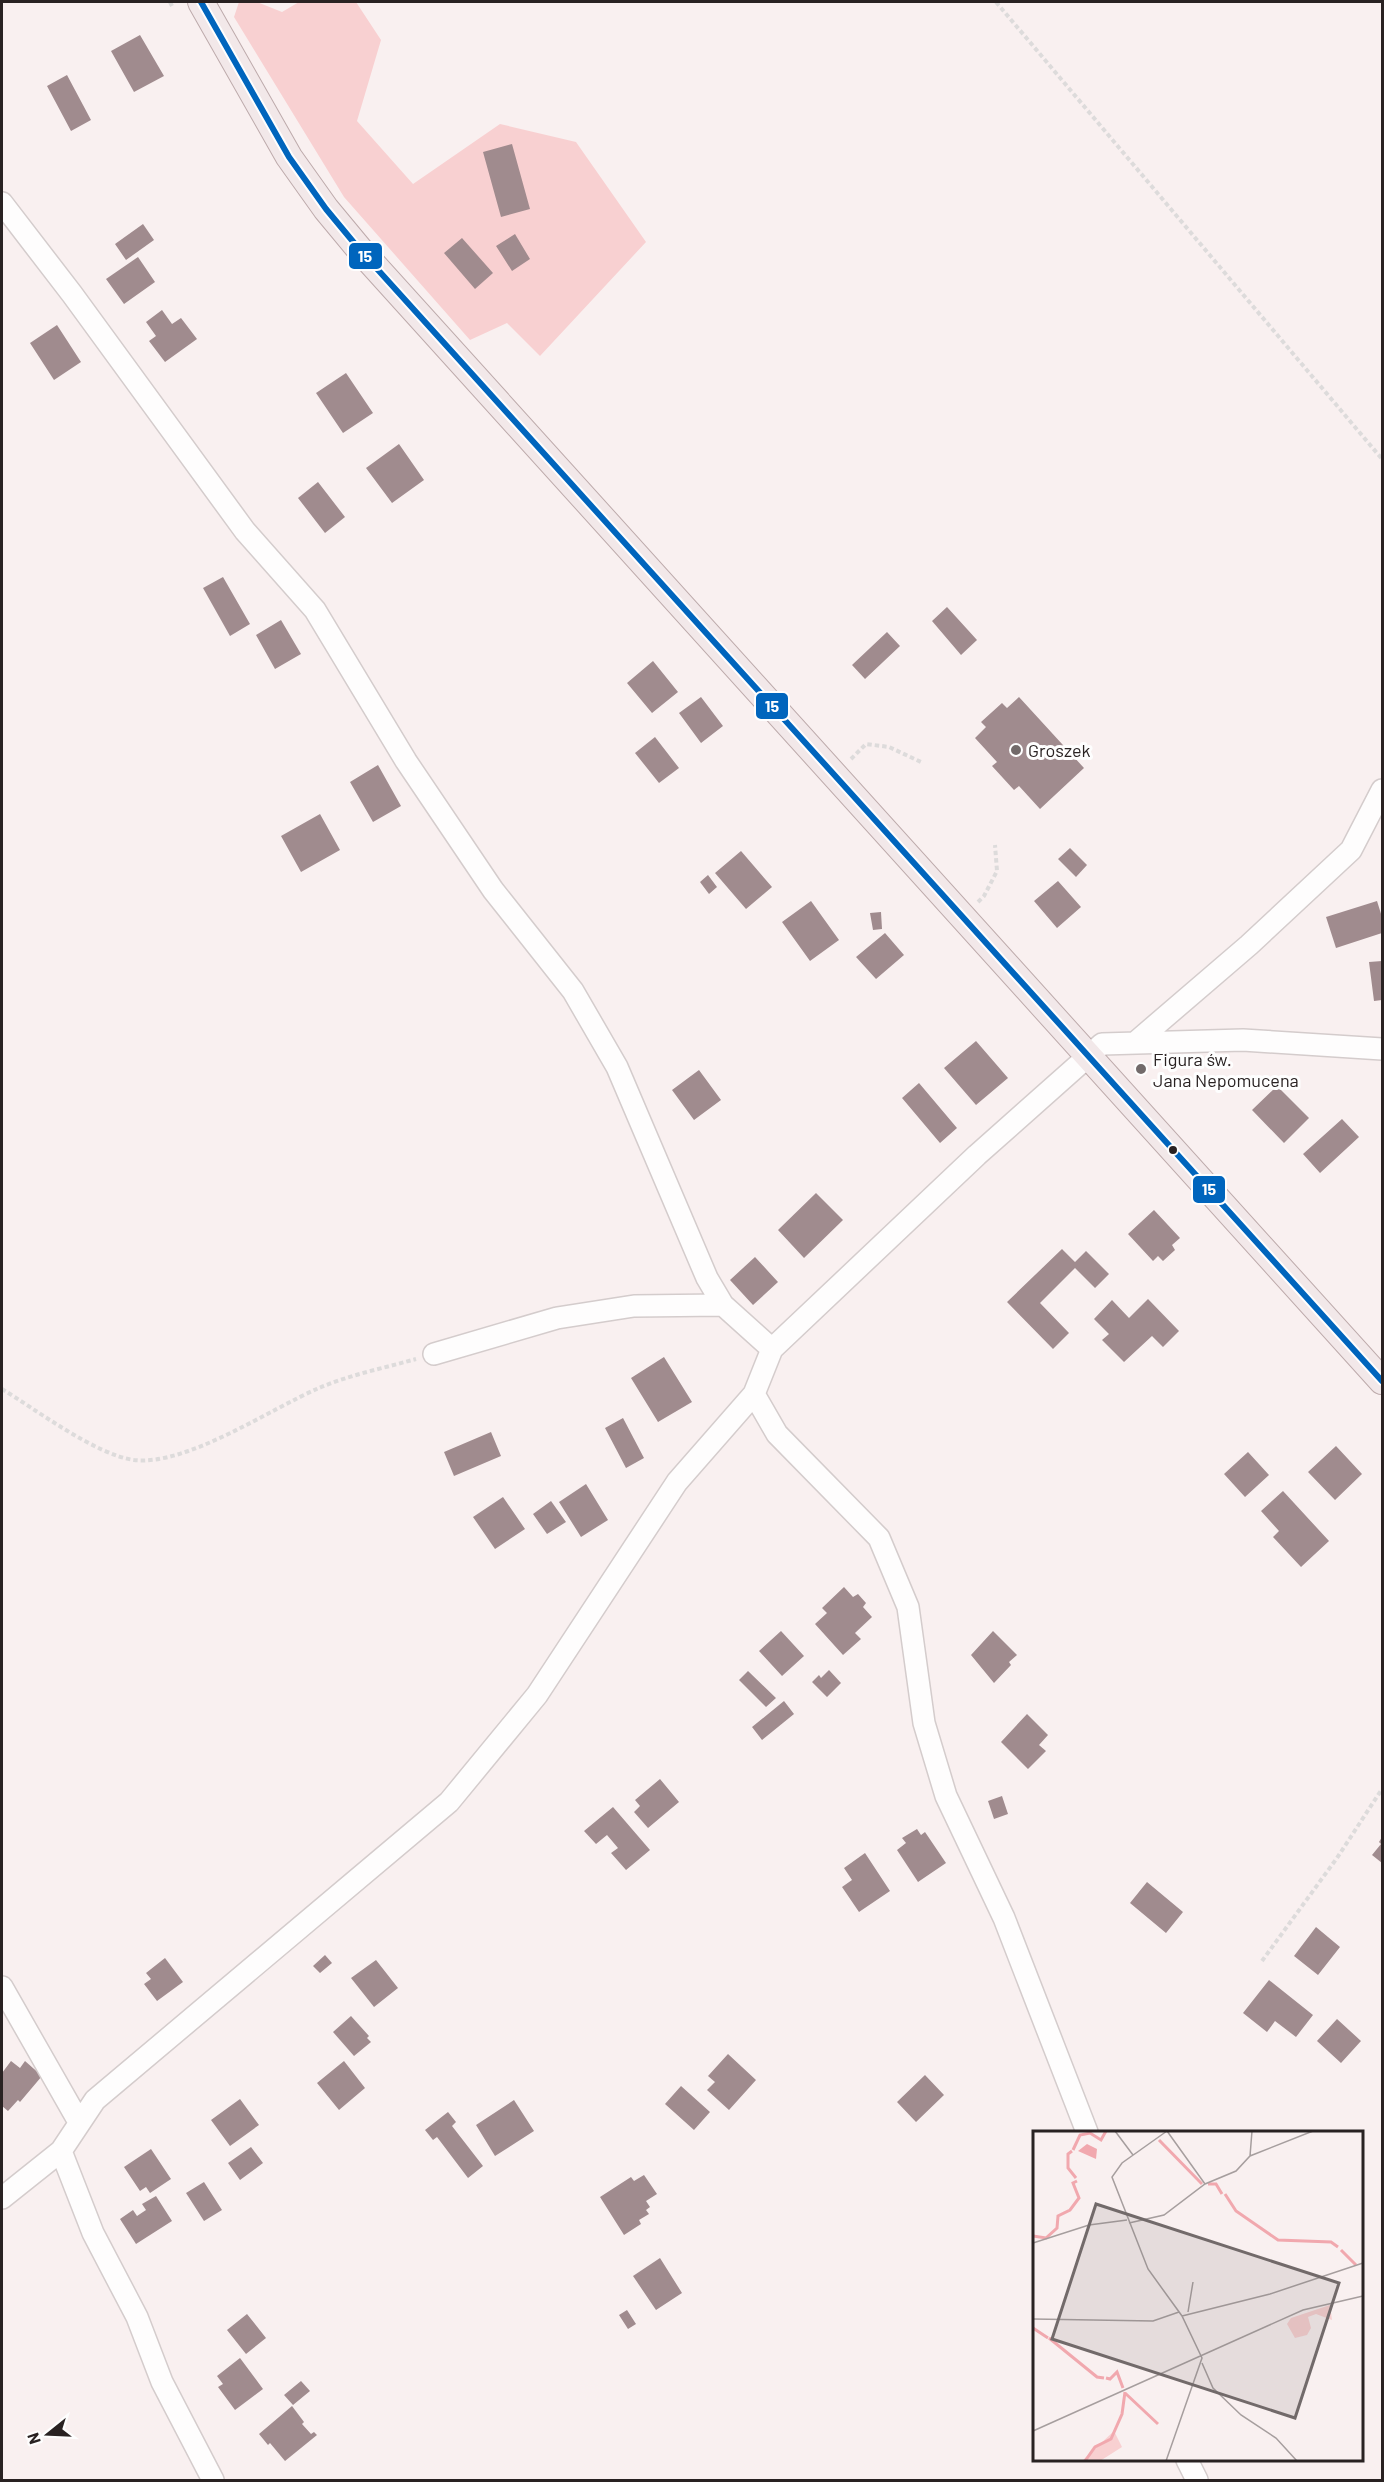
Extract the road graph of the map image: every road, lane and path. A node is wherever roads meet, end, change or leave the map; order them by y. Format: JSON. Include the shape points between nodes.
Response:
{"nodes":[{"id":1,"x":201,"y":2,"type":"edge"},
{"id":2,"x":996,"y":2,"type":"edge"},
{"id":3,"x":2,"y":203,"type":"edge"},
{"id":4,"x":1383,"y":459,"type":"edge"},
{"id":5,"x":921,"y":762,"type":"dead end"},
{"id":6,"x":833,"y":776,"type":"junction"},
{"id":7,"x":1383,"y":790,"type":"edge"},
{"id":8,"x":994,"y":845,"type":"dead end"},
{"id":9,"x":961,"y":917,"type":"junction"},
{"id":10,"x":1136,"y":1042,"type":"junction"},
{"id":11,"x":1383,"y":1049,"type":"edge"},
{"id":12,"x":1088,"y":1056,"type":"junction"},
{"id":13,"x":723,"y":1305,"type":"junction"},
{"id":14,"x":772,"y":1349,"type":"junction"},
{"id":15,"x":434,"y":1354,"type":"joint"},
{"id":16,"x":1383,"y":1381,"type":"edge"},
{"id":17,"x":2,"y":1389,"type":"edge"},
{"id":18,"x":754,"y":1394,"type":"junction"},
{"id":19,"x":1383,"y":1789,"type":"edge"},
{"id":20,"x":1262,"y":1961,"type":"dead end"},
{"id":21,"x":2,"y":1988,"type":"edge"},
{"id":22,"x":79,"y":2122,"type":"junction"},
{"id":23,"x":1086,"y":2131,"type":"edge"},
{"id":24,"x":61,"y":2151,"type":"junction"},
{"id":25,"x":2,"y":2198,"type":"edge"},
{"id":26,"x":1187,"y":2461,"type":"edge"},
{"id":27,"x":213,"y":2481,"type":"edge"},
{"id":28,"x":1197,"y":2481,"type":"edge"}],
"edges":[{"from":1,"to":6,"type":"main road","via":[[289,157],[326,209],[456,359]]},
{"from":2,"to":4,"type":"path"},
{"from":3,"to":13,"type":"street","via":[[245,531],[315,610],[406,761],[493,890],[573,991],[617,1067],[706,1278]]},
{"from":5,"to":6,"type":"path","via":[[889,747],[866,744]]},
{"from":6,"to":9,"type":"main road"},
{"from":7,"to":10,"type":"street","via":[[1351,850]]},
{"from":8,"to":9,"type":"path","via":[[997,871],[984,896]]},
{"from":9,"to":12,"type":"main road"},
{"from":10,"to":11,"type":"street","via":[[1243,1040]]},
{"from":10,"to":12,"type":"street","via":[[1102,1044]]},
{"from":12,"to":14,"type":"street"},
{"from":12,"to":16,"type":"main road"},
{"from":13,"to":14,"type":"street"},
{"from":13,"to":15,"type":"street","via":[[634,1306],[557,1318]]},
{"from":14,"to":18,"type":"street"},
{"from":15,"to":17,"type":"path","via":[[321,1387],[175,1456],[134,1460],[99,1449]]},
{"from":18,"to":22,"type":"street","via":[[677,1482],[537,1695],[449,1802],[95,2100]]},
{"from":18,"to":23,"type":"street","via":[[777,1434],[879,1538],[908,1607],[924,1723],[946,1796],[1004,1918]]},
{"from":19,"to":20,"type":"path"},
{"from":21,"to":22,"type":"street"},
{"from":22,"to":24,"type":"street"},
{"from":24,"to":25,"type":"street"},
{"from":24,"to":27,"type":"street","via":[[93,2232],[137,2317],[162,2382]]},
{"from":26,"to":28,"type":"street"}]}
